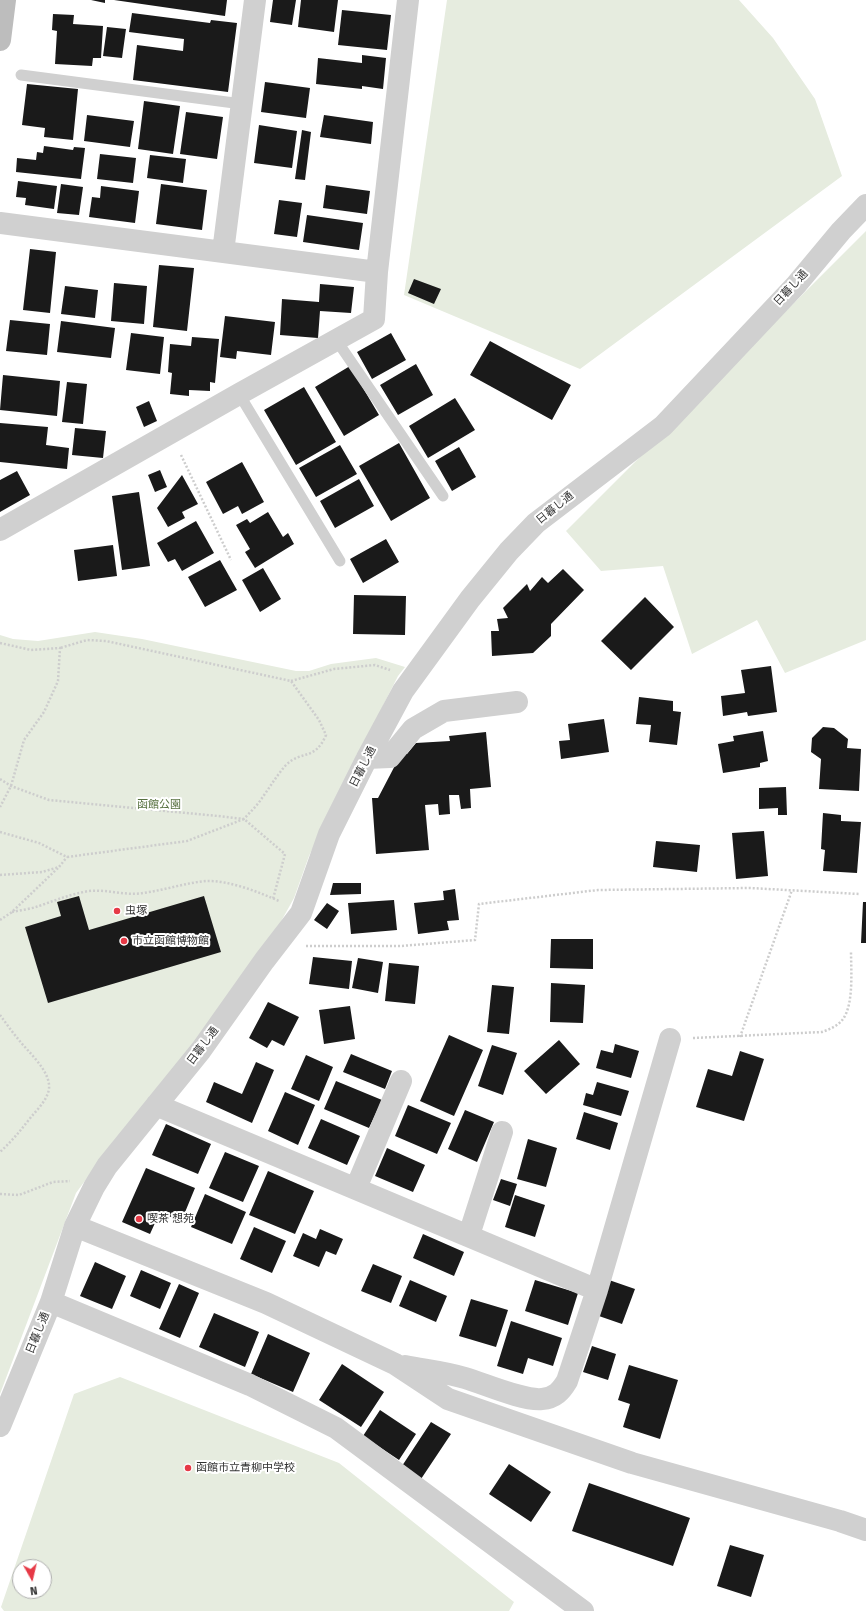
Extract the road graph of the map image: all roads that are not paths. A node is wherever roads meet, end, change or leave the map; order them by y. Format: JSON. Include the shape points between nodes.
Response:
{"nodes":[{"id":1,"x":5,"y":0,"type":"edge"},
{"id":2,"x":255,"y":0,"type":"edge"},
{"id":3,"x":408,"y":0,"type":"edge"},
{"id":4,"x":0,"y":40,"type":"edge"},
{"id":5,"x":21,"y":75,"type":"dead end"},
{"id":6,"x":242,"y":104,"type":"junction"},
{"id":7,"x":866,"y":205,"type":"edge"},
{"id":8,"x":0,"y":223,"type":"edge"},
{"id":9,"x":223,"y":252,"type":"junction"},
{"id":10,"x":377,"y":272,"type":"junction"},
{"id":11,"x":337,"y":341,"type":"junction"},
{"id":12,"x":239,"y":394,"type":"junction"},
{"id":13,"x":443,"y":496,"type":"dead end"},
{"id":14,"x":0,"y":530,"type":"edge"},
{"id":15,"x":340,"y":561,"type":"dead end"},
{"id":16,"x":517,"y":702,"type":"dead end"},
{"id":17,"x":367,"y":758,"type":"junction"},
{"id":18,"x":670,"y":1039,"type":"road end"},
{"id":19,"x":401,"y":1081,"type":"dead end"},
{"id":20,"x":156,"y":1105,"type":"junction"},
{"id":21,"x":502,"y":1132,"type":"dead end"},
{"id":22,"x":356,"y":1188,"type":"junction"},
{"id":23,"x":75,"y":1226,"type":"junction"},
{"id":24,"x":469,"y":1236,"type":"junction"},
{"id":25,"x":597,"y":1290,"type":"junction"},
{"id":26,"x":51,"y":1302,"type":"junction"},
{"id":27,"x":395,"y":1364,"type":"junction"},
{"id":28,"x":0,"y":1426,"type":"edge"},
{"id":29,"x":866,"y":1530,"type":"edge"},
{"id":30,"x":583,"y":1611,"type":"edge"}],
"edges":[{"from":1,"to":4,"type":"street"},
{"from":2,"to":6,"type":"street"},
{"from":3,"to":10,"type":"street"},
{"from":5,"to":6,"type":"lane"},
{"from":6,"to":9,"type":"street"},
{"from":7,"to":17,"type":"street","name":"日暮し通","via":[[796,285],[663,426],[536,523],[520,540],[470,599],[402,691]]},
{"from":8,"to":9,"type":"street"},
{"from":9,"to":10,"type":"street"},
{"from":10,"to":11,"type":"street","via":[[374,319]]},
{"from":11,"to":12,"type":"street"},
{"from":11,"to":13,"type":"lane"},
{"from":12,"to":14,"type":"street"},
{"from":12,"to":15,"type":"lane"},
{"from":16,"to":17,"type":"street","via":[[444,711],[414,729],[390,757]]},
{"from":17,"to":20,"type":"street","name":"日暮し通","via":[[329,834],[301,913],[202,1050]]},
{"from":18,"to":25,"type":"street"},
{"from":19,"to":22,"type":"street"},
{"from":20,"to":22,"type":"street"},
{"from":20,"to":23,"type":"street","name":"日暮し通","via":[[107,1166],[94,1186]]},
{"from":21,"to":24,"type":"street"},
{"from":22,"to":24,"type":"street"},
{"from":23,"to":26,"type":"street","name":"日暮し通"},
{"from":23,"to":27,"type":"street","via":[[266,1303]]},
{"from":24,"to":25,"type":"street"},
{"from":25,"to":27,"type":"street","via":[[567,1381],[554,1397],[527,1398],[464,1377]]},
{"from":26,"to":28,"type":"street","name":"日暮し通"},
{"from":26,"to":30,"type":"street","via":[[250,1385],[336,1428]]},
{"from":27,"to":29,"type":"street","via":[[448,1399],[632,1462]]}]}
